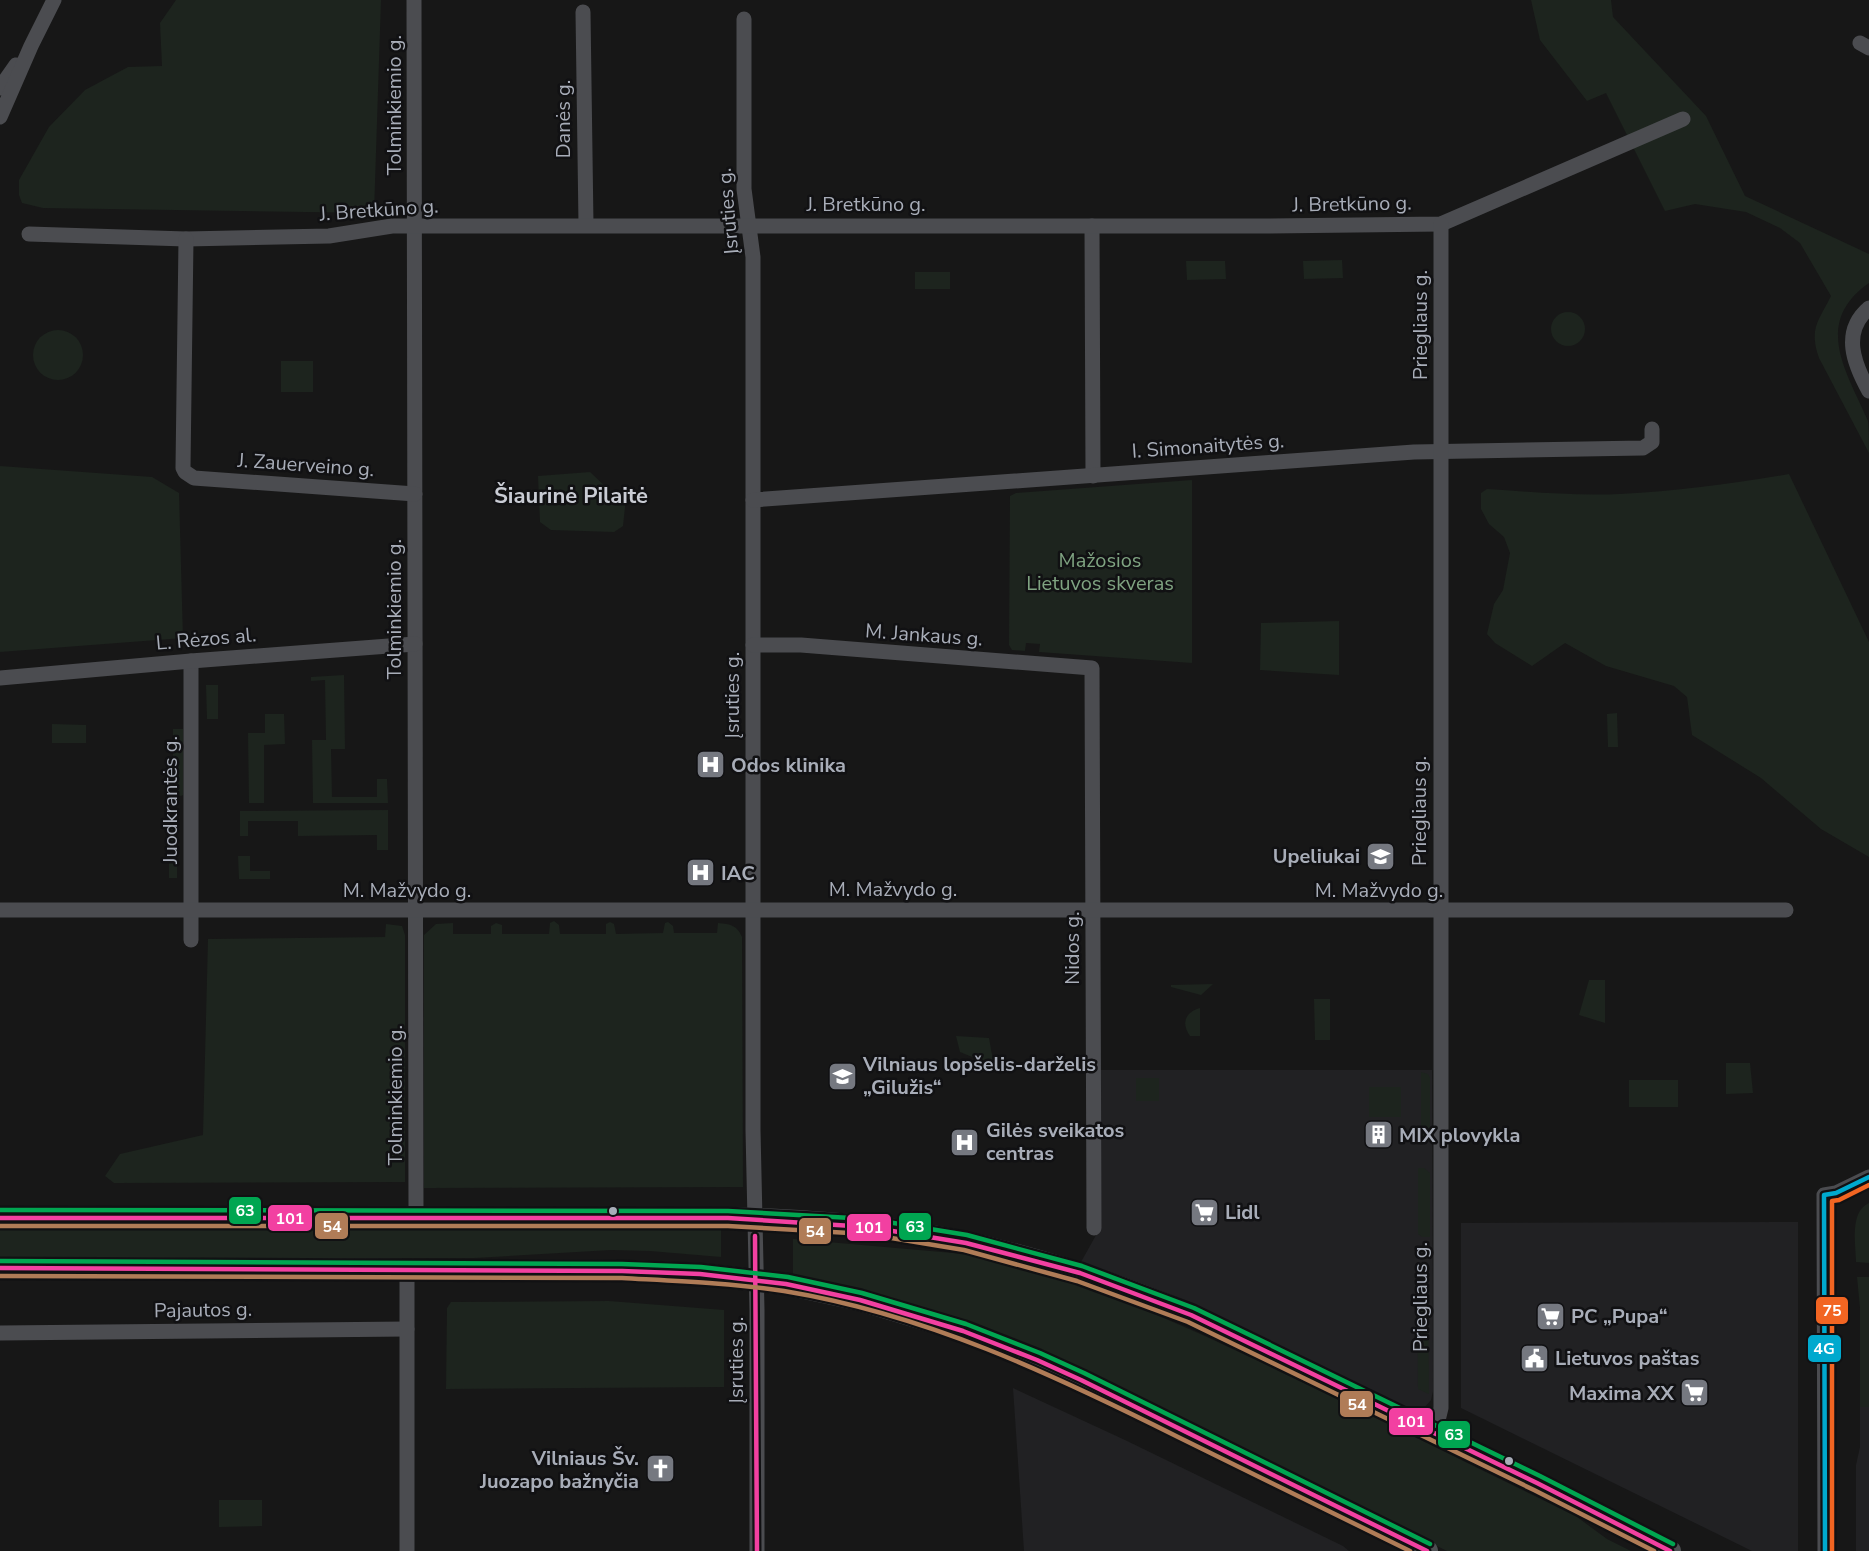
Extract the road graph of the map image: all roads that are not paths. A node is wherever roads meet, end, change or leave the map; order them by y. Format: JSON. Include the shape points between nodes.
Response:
{"nodes":[{"id":1,"x":54,"y":0,"type":"edge"},
{"id":2,"x":414,"y":0,"type":"edge"},
{"id":3,"x":584,"y":12,"type":"dead end"},
{"id":4,"x":744,"y":19,"type":"dead end"},
{"id":5,"x":31,"y":46,"type":"junction"},
{"id":6,"x":0,"y":88,"type":"edge"},
{"id":7,"x":0,"y":117,"type":"edge"},
{"id":8,"x":1683,"y":118,"type":"dead end"},
{"id":9,"x":1441,"y":224,"type":"junction"},
{"id":10,"x":586,"y":225,"type":"junction"},
{"id":11,"x":415,"y":226,"type":"junction"},
{"id":12,"x":749,"y":226,"type":"junction"},
{"id":13,"x":1092,"y":226,"type":"junction"},
{"id":14,"x":28,"y":234,"type":"dead end"},
{"id":15,"x":186,"y":239,"type":"junction"},
{"id":16,"x":1869,"y":308,"type":"edge"},
{"id":17,"x":1869,"y":391,"type":"edge"},
{"id":18,"x":1652,"y":429,"type":"dead end"},
{"id":19,"x":1440,"y":452,"type":"junction"},
{"id":20,"x":1093,"y":476,"type":"junction"},
{"id":21,"x":415,"y":494,"type":"junction"},
{"id":22,"x":753,"y":500,"type":"junction"},
{"id":23,"x":415,"y":644,"type":"junction"},
{"id":24,"x":753,"y":645,"type":"junction"},
{"id":25,"x":191,"y":661,"type":"junction"},
{"id":26,"x":1092,"y":668,"type":"joint"},
{"id":27,"x":0,"y":678,"type":"edge"},
{"id":28,"x":0,"y":910,"type":"edge"},
{"id":29,"x":753,"y":910,"type":"junction"},
{"id":30,"x":1093,"y":910,"type":"junction"},
{"id":31,"x":1786,"y":910,"type":"dead end"},
{"id":32,"x":191,"y":911,"type":"junction"},
{"id":33,"x":416,"y":911,"type":"junction"},
{"id":34,"x":1440,"y":911,"type":"junction"},
{"id":35,"x":191,"y":940,"type":"dead end"},
{"id":36,"x":1869,"y":1177,"type":"edge"},
{"id":37,"x":0,"y":1218,"type":"edge"},
{"id":38,"x":416,"y":1218,"type":"junction"},
{"id":39,"x":755,"y":1219,"type":"junction"},
{"id":40,"x":1094,"y":1228,"type":"dead end"},
{"id":41,"x":0,"y":1268,"type":"edge"},
{"id":42,"x":407,"y":1270,"type":"junction"},
{"id":43,"x":757,"y":1280,"type":"junction"},
{"id":44,"x":407,"y":1329,"type":"junction"},
{"id":45,"x":0,"y":1333,"type":"edge"},
{"id":46,"x":1435,"y":1433,"type":"junction"},
{"id":47,"x":407,"y":1551,"type":"edge"},
{"id":48,"x":757,"y":1551,"type":"edge"},
{"id":49,"x":1426,"y":1551,"type":"edge"},
{"id":50,"x":1670,"y":1551,"type":"edge"},
{"id":51,"x":1825,"y":1551,"type":"edge"}],
"edges":[{"from":1,"to":5,"type":"street"},
{"from":2,"to":11,"type":"street","name":"Tolminkiemio g."},
{"from":3,"to":10,"type":"street","name":"Danės g."},
{"from":4,"to":12,"type":"street","name":"Įsruties g.","via":[[744,189]]},
{"from":5,"to":6,"type":"street"},
{"from":5,"to":7,"type":"street"},
{"from":8,"to":9,"type":"street","name":"J. Bretkūno g."},
{"from":9,"to":13,"type":"street","name":"J. Bretkūno g."},
{"from":9,"to":19,"type":"street","name":"Priegliaus g."},
{"from":10,"to":11,"type":"street","name":"J. Bretkūno g."},
{"from":10,"to":12,"type":"street","name":"J. Bretkūno g."},
{"from":11,"to":15,"type":"street","name":"J. Bretkūno g.","via":[[329,236]]},
{"from":11,"to":21,"type":"street","name":"Tolminkiemio g."},
{"from":12,"to":13,"type":"street","name":"J. Bretkūno g."},
{"from":12,"to":22,"type":"street","name":"Įsruties g.","via":[[753,257]]},
{"from":13,"to":20,"type":"street"},
{"from":14,"to":15,"type":"street","name":"J. Bretkūno g."},
{"from":15,"to":21,"type":"street","name":"J. Zauerveino g.","via":[[185,472],[194,478]]},
{"from":16,"to":17,"type":"street","via":[[1855,326],[1852,344]]},
{"from":18,"to":19,"type":"street","name":"I. Simonaitytės g.","via":[[1652,442],[1644,448]]},
{"from":19,"to":20,"type":"street","name":"I. Simonaitytės g."},
{"from":19,"to":34,"type":"street","name":"Priegliaus g."},
{"from":20,"to":22,"type":"street","name":"I. Simonaitytės g."},
{"from":21,"to":23,"type":"street","name":"Tolminkiemio g."},
{"from":22,"to":24,"type":"street","name":"Įsruties g."},
{"from":23,"to":25,"type":"street","name":"L. Rėzos al."},
{"from":23,"to":33,"type":"street","name":"Tolminkiemio g."},
{"from":24,"to":26,"type":"street","name":"M. Jankaus g.","via":[[801,645]]},
{"from":24,"to":29,"type":"street","name":"Įsruties g."},
{"from":25,"to":27,"type":"street","name":"L. Rėzos al."},
{"from":25,"to":32,"type":"street","name":"Juodkrantės g."},
{"from":26,"to":30,"type":"street","name":"Nidos g."},
{"from":28,"to":32,"type":"street","name":"M. Mažvydo g."},
{"from":29,"to":30,"type":"street","name":"M. Mažvydo g."},
{"from":29,"to":33,"type":"street","name":"M. Mažvydo g."},
{"from":29,"to":39,"type":"street","name":"Įsruties g."},
{"from":30,"to":34,"type":"street","name":"M. Mažvydo g."},
{"from":30,"to":40,"type":"street","name":"Nidos g."},
{"from":31,"to":34,"type":"street","name":"M. Mažvydo g."},
{"from":32,"to":33,"type":"street","name":"M. Mažvydo g."},
{"from":32,"to":35,"type":"street","name":"Juodkrantės g."},
{"from":33,"to":38,"type":"street","name":"Tolminkiemio g."},
{"from":34,"to":46,"type":"street","name":"Priegliaus g.","via":[[1441,1408]]},
{"from":36,"to":51,"type":"street","via":[[1824,1195]]},
{"from":37,"to":38,"type":"main road"},
{"from":38,"to":39,"type":"main road"},
{"from":39,"to":43,"type":"street","name":"Įsruties g."},
{"from":39,"to":46,"type":"main road","via":[[919,1234],[1078,1272],[1191,1315]]},
{"from":41,"to":42,"type":"main road"},
{"from":42,"to":43,"type":"main road","via":[[622,1271]]},
{"from":42,"to":44,"type":"street"},
{"from":43,"to":48,"type":"street","name":"Įsruties g."},
{"from":43,"to":49,"type":"main road","via":[[860,1300],[993,1342],[1081,1380]]},
{"from":44,"to":45,"type":"street","name":"Pajautos g."},
{"from":44,"to":47,"type":"street"},
{"from":46,"to":50,"type":"main road"}]}
